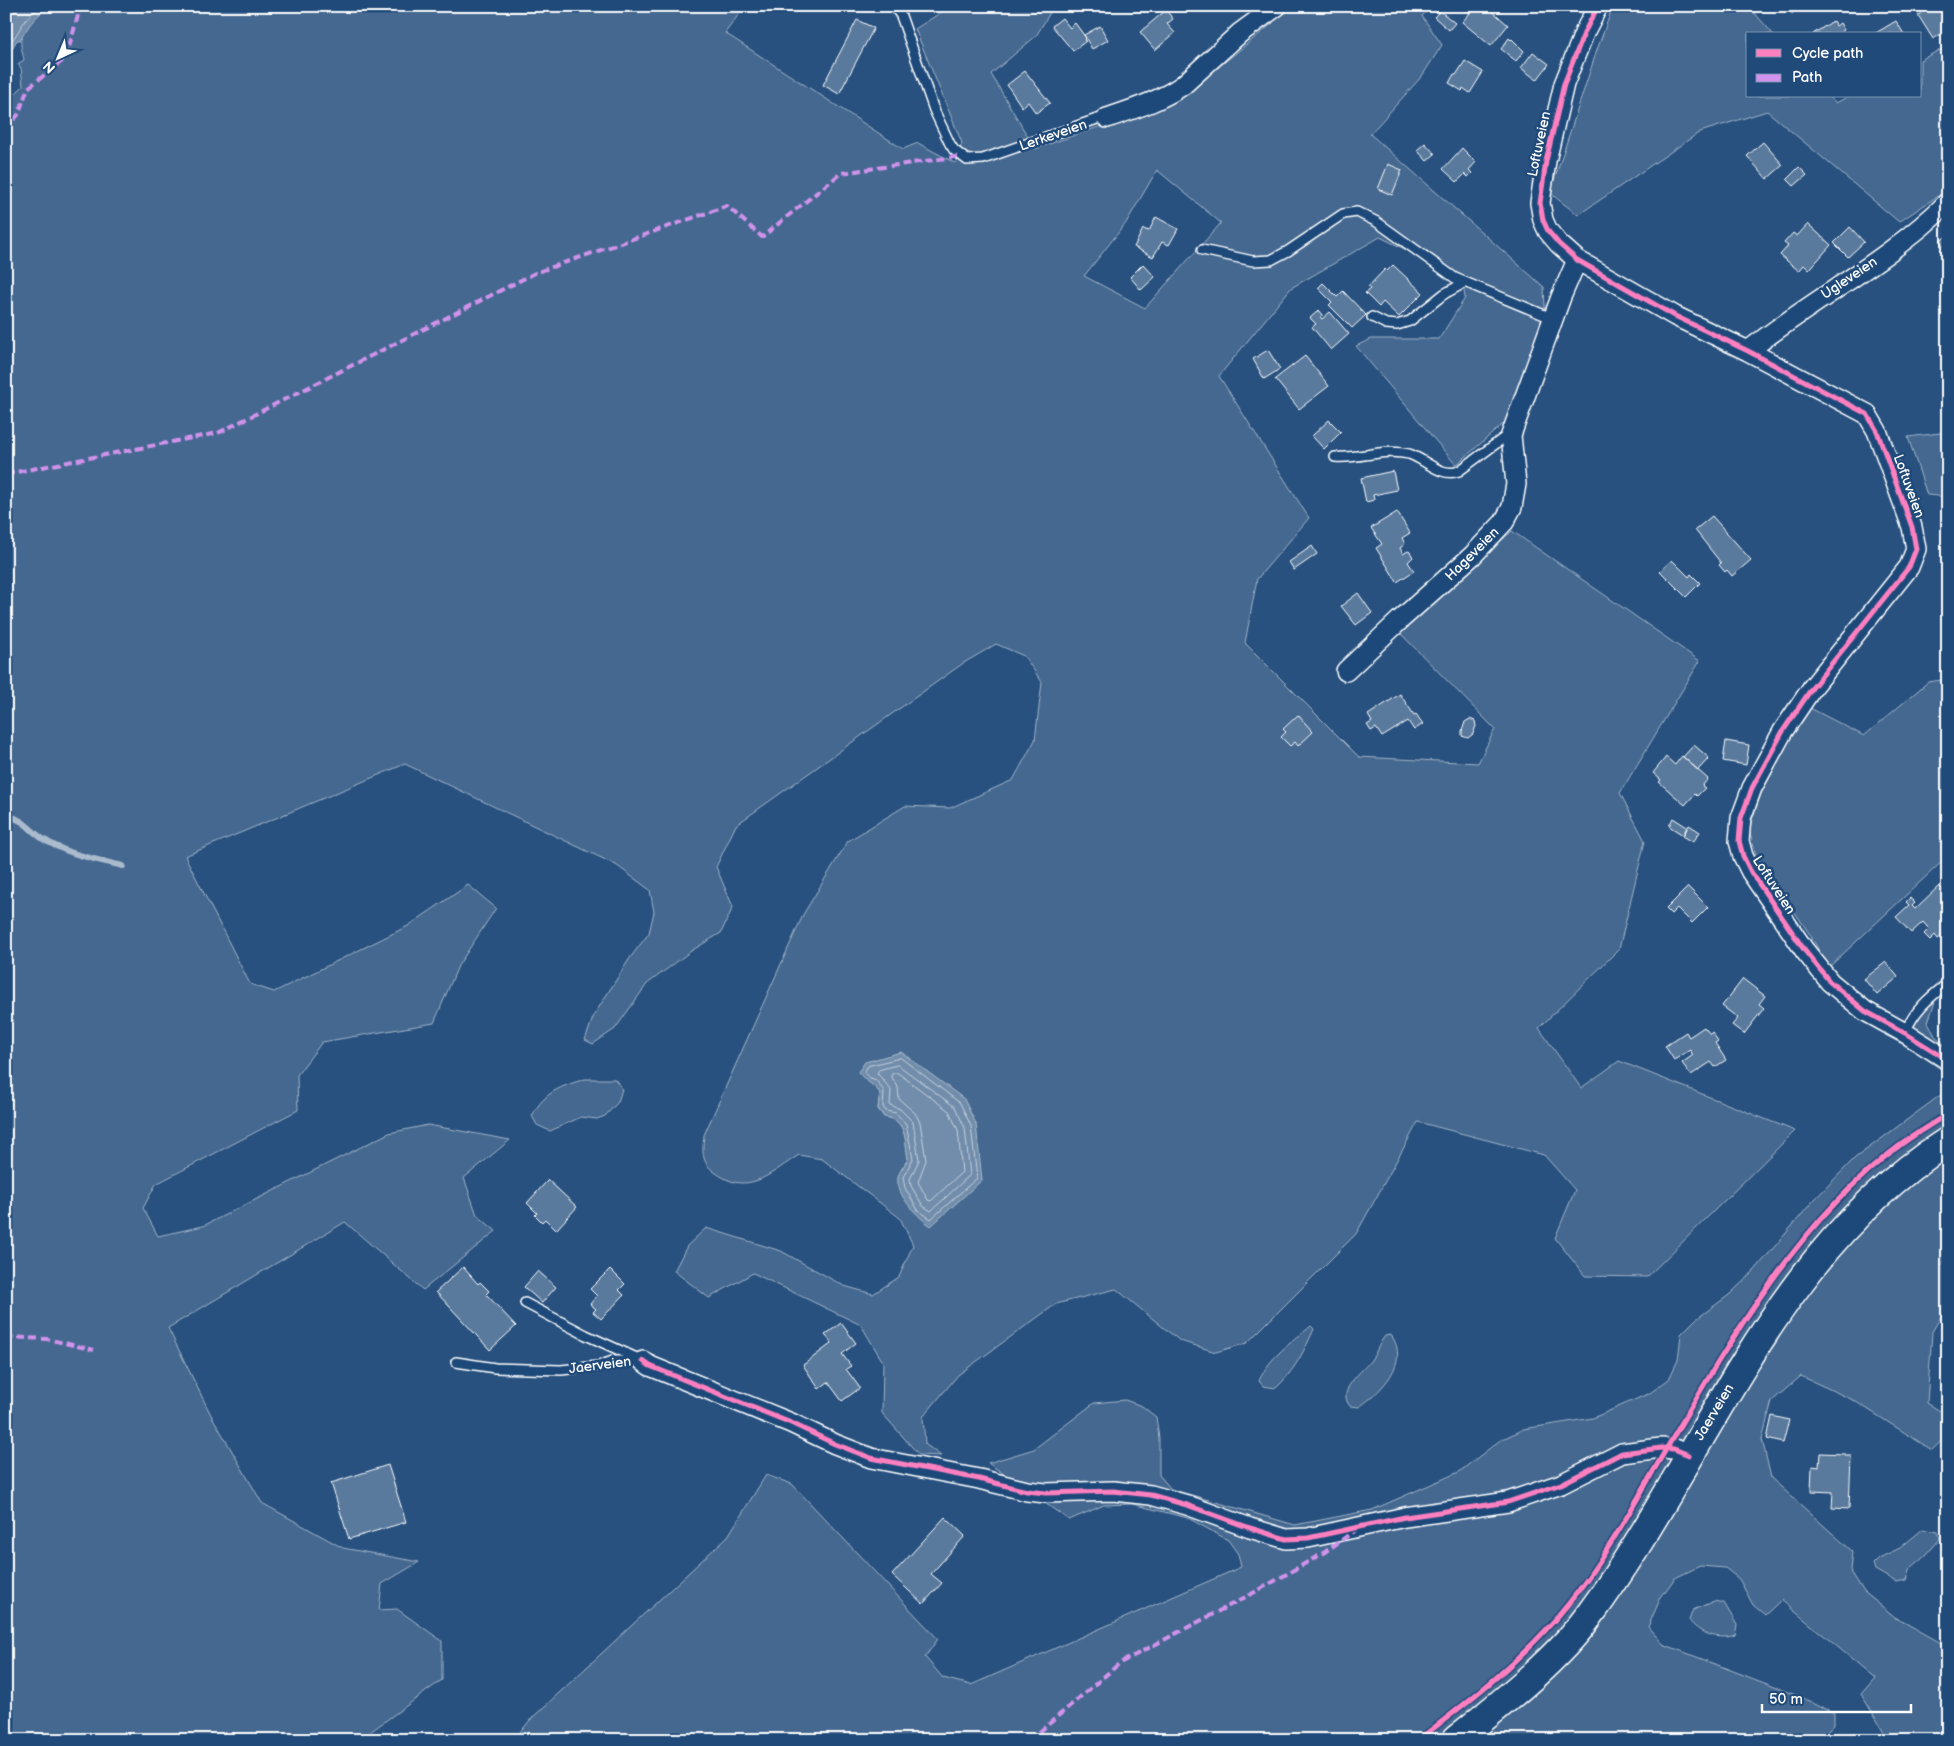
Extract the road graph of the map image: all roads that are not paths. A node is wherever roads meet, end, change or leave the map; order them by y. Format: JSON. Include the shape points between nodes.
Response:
{"nodes":[{"id":1,"x":894,"y":6,"type":"edge"},
{"id":2,"x":1277,"y":6,"type":"edge"},
{"id":3,"x":1598,"y":6,"type":"edge"},
{"id":4,"x":1107,"y":118,"type":"joint"},
{"id":5,"x":1948,"y":202,"type":"edge"},
{"id":6,"x":1202,"y":250,"type":"dead end"},
{"id":7,"x":1577,"y":260,"type":"junction"},
{"id":8,"x":1464,"y":283,"type":"junction"},
{"id":9,"x":1372,"y":317,"type":"dead end"},
{"id":10,"x":1554,"y":319,"type":"junction"},
{"id":11,"x":1748,"y":351,"type":"junction"},
{"id":12,"x":1511,"y":435,"type":"junction"},
{"id":13,"x":1335,"y":457,"type":"dead end"},
{"id":14,"x":1346,"y":671,"type":"dead end"},
{"id":15,"x":1948,"y":983,"type":"edge"},
{"id":16,"x":1905,"y":1033,"type":"junction"},
{"id":17,"x":1948,"y":1060,"type":"edge"},
{"id":18,"x":1948,"y":1141,"type":"edge"},
{"id":19,"x":524,"y":1303,"type":"dead end"},
{"id":20,"x":643,"y":1361,"type":"junction"},
{"id":21,"x":456,"y":1362,"type":"dead end"},
{"id":22,"x":1689,"y":1455,"type":"junction"},
{"id":23,"x":1456,"y":1740,"type":"edge"}],
"edges":[{"from":1,"to":4,"type":"lane","name":"Lerkeveien","via":[[901,16],[938,118],[954,150],[968,160],[982,159]]},
{"from":2,"to":4,"type":"street","name":"Lerkeveien","via":[[1240,33],[1173,92]]},
{"from":3,"to":7,"type":"street","name":"Loftuveien","via":[[1564,84],[1541,190],[1541,212],[1548,231]]},
{"from":5,"to":11,"type":"street","name":"Ugleveien","via":[[1874,262],[1780,325]]},
{"from":6,"to":8,"type":"lane","via":[[1253,261],[1271,260],[1342,214],[1357,212],[1377,222]]},
{"from":7,"to":10,"type":"street","name":"Hageveien"},
{"from":7,"to":11,"type":"street","name":"Loftuveien","via":[[1675,316]]},
{"from":8,"to":9,"type":"lane","via":[[1444,294],[1410,321],[1386,324]]},
{"from":8,"to":10,"type":"lane"},
{"from":10,"to":12,"type":"street","name":"Hageveien"},
{"from":11,"to":16,"type":"street","name":"Loftuveien","via":[[1867,414],[1877,431],[1912,527],[1916,549],[1909,566],[1796,710],[1752,788],[1739,831],[1740,849],[1750,872],[1815,965],[1865,1011]]},
{"from":12,"to":13,"type":"lane","via":[[1453,474],[1411,455],[1390,451]]},
{"from":12,"to":14,"type":"street","name":"Hageveien","via":[[1516,484],[1512,507],[1504,522],[1473,555]]},
{"from":15,"to":16,"type":"lane","via":[[1920,1006]]},
{"from":16,"to":17,"type":"street","name":"Loftuveien"},
{"from":18,"to":22,"type":"main road","name":"Jaerveien","via":[[1904,1171],[1862,1208],[1815,1261],[1723,1396]]},
{"from":19,"to":20,"type":"lane","name":"Jaerveien"},
{"from":20,"to":21,"type":"lane","name":"Jaerveien","via":[[613,1361],[561,1370],[495,1368]]},
{"from":20,"to":22,"type":"street","via":[[871,1458],[1027,1491],[1113,1491],[1151,1495],[1286,1539],[1308,1538],[1406,1517],[1508,1502],[1566,1482],[1622,1454],[1661,1448]]},
{"from":22,"to":23,"type":"main road","name":"Jaerveien","via":[[1618,1575],[1586,1619],[1560,1649],[1502,1703]]}]}
